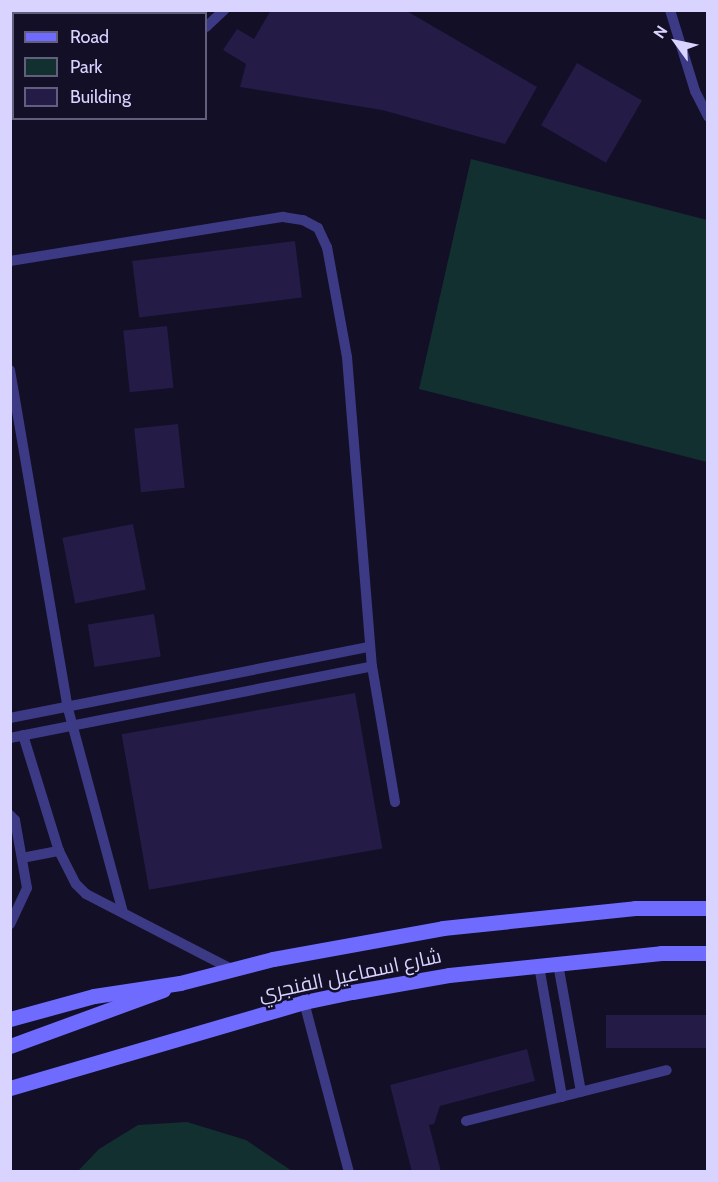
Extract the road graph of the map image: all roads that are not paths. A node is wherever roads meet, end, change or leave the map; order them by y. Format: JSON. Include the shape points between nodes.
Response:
{"nodes":[{"id":1,"x":224,"y":10,"type":"edge"},
{"id":2,"x":670,"y":10,"type":"edge"},
{"id":3,"x":207,"y":26,"type":"edge"},
{"id":4,"x":708,"y":117,"type":"edge"},
{"id":5,"x":10,"y":261,"type":"edge"},
{"id":6,"x":10,"y":370,"type":"edge"},
{"id":7,"x":370,"y":647,"type":"junction"},
{"id":8,"x":372,"y":666,"type":"junction"},
{"id":9,"x":67,"y":705,"type":"junction"},
{"id":10,"x":10,"y":718,"type":"edge"},
{"id":11,"x":72,"y":724,"type":"junction"},
{"id":12,"x":22,"y":735,"type":"junction"},
{"id":13,"x":10,"y":738,"type":"edge"},
{"id":14,"x":395,"y":802,"type":"dead end"},
{"id":15,"x":10,"y":815,"type":"edge"},
{"id":16,"x":59,"y":851,"type":"junction"},
{"id":17,"x":22,"y":858,"type":"junction"},
{"id":18,"x":708,"y":908,"type":"edge"},
{"id":19,"x":123,"y":913,"type":"junction"},
{"id":20,"x":10,"y":924,"type":"edge"},
{"id":21,"x":708,"y":953,"type":"edge"},
{"id":22,"x":558,"y":964,"type":"junction"},
{"id":23,"x":539,"y":966,"type":"junction"},
{"id":24,"x":231,"y":969,"type":"junction"},
{"id":25,"x":180,"y":983,"type":"junction"},
{"id":26,"x":304,"y":1002,"type":"junction"},
{"id":27,"x":10,"y":1019,"type":"edge"},
{"id":28,"x":10,"y":1046,"type":"edge"},
{"id":29,"x":667,"y":1070,"type":"dead end"},
{"id":30,"x":10,"y":1088,"type":"edge"},
{"id":31,"x":580,"y":1092,"type":"junction"},
{"id":32,"x":562,"y":1097,"type":"junction"},
{"id":33,"x":466,"y":1121,"type":"dead end"},
{"id":34,"x":349,"y":1172,"type":"edge"}],
"edges":[{"from":1,"to":3,"type":"lane"},
{"from":2,"to":4,"type":"lane","via":[[695,90]]},
{"from":5,"to":7,"type":"lane","via":[[283,217],[303,220],[318,228],[327,247],[347,357]]},
{"from":6,"to":9,"type":"lane"},
{"from":7,"to":8,"type":"lane"},
{"from":7,"to":9,"type":"lane"},
{"from":8,"to":11,"type":"lane"},
{"from":8,"to":14,"type":"lane"},
{"from":9,"to":10,"type":"lane"},
{"from":9,"to":11,"type":"lane"},
{"from":11,"to":12,"type":"lane"},
{"from":11,"to":19,"type":"lane"},
{"from":12,"to":13,"type":"lane"},
{"from":12,"to":16,"type":"lane"},
{"from":15,"to":17,"type":"lane","via":[[15,820]]},
{"from":16,"to":17,"type":"lane"},
{"from":16,"to":19,"type":"lane","via":[[86,894]]},
{"from":17,"to":20,"type":"lane","via":[[27,888]]},
{"from":18,"to":24,"type":"main road","name":"شارع اسماعيل الفنجري","via":[[635,908],[443,928]]},
{"from":19,"to":24,"type":"lane"},
{"from":21,"to":22,"type":"main road","name":"شارع اسماعيل الفنجري","via":[[661,953]]},
{"from":22,"to":23,"type":"main road","name":"شارع اسماعيل الفنجري"},
{"from":22,"to":31,"type":"lane"},
{"from":23,"to":26,"type":"main road","name":"شارع اسماعيل الفنجري","via":[[448,975]]},
{"from":23,"to":32,"type":"lane"},
{"from":24,"to":25,"type":"main road","name":"شارع اسماعيل الفنجري"},
{"from":25,"to":27,"type":"main road","name":"شارع اسماعيل الفنجري","via":[[94,996]]},
{"from":25,"to":28,"type":"main road","via":[[91,1020]]},
{"from":26,"to":30,"type":"main road","name":"شارع اسماعيل الفنجري"},
{"from":26,"to":34,"type":"lane"},
{"from":29,"to":31,"type":"lane"},
{"from":31,"to":32,"type":"lane"},
{"from":32,"to":33,"type":"lane"}]}
